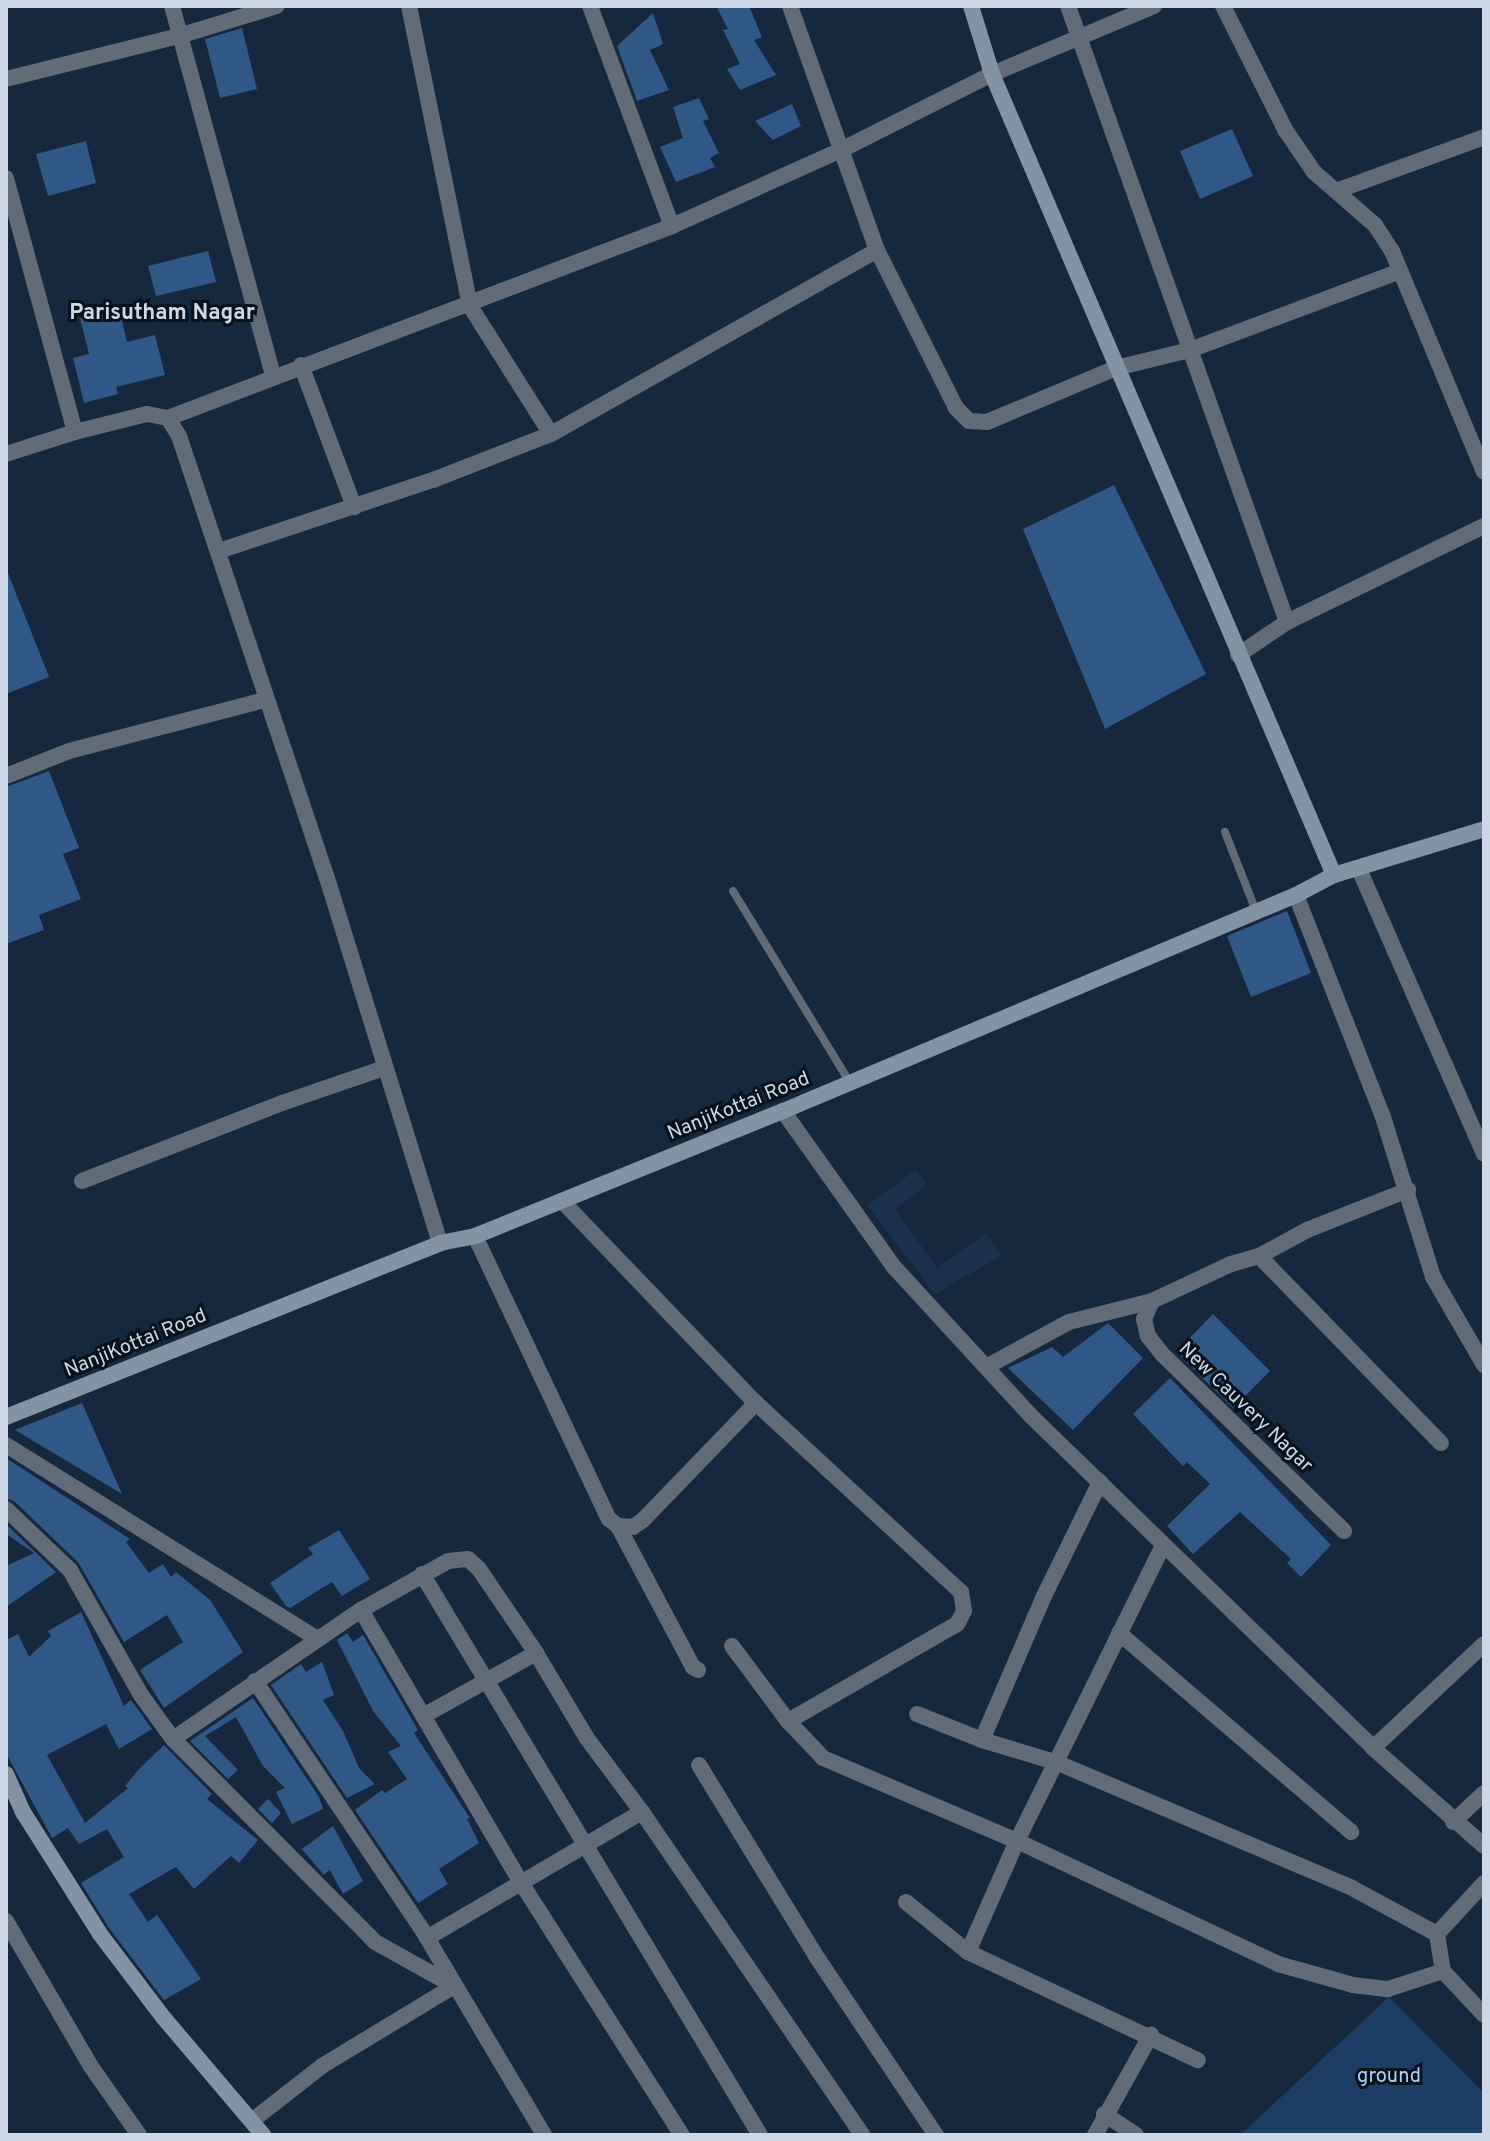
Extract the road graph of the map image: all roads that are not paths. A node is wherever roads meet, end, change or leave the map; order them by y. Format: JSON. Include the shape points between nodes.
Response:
{"nodes":[{"id":1,"x":172,"y":6,"type":"edge"},
{"id":2,"x":277,"y":6,"type":"edge"},
{"id":3,"x":409,"y":6,"type":"edge"},
{"id":4,"x":590,"y":6,"type":"edge"},
{"id":5,"x":790,"y":6,"type":"edge"},
{"id":6,"x":971,"y":6,"type":"edge"},
{"id":7,"x":1068,"y":6,"type":"edge"},
{"id":8,"x":1154,"y":6,"type":"edge"},
{"id":9,"x":1223,"y":6,"type":"edge"},
{"id":10,"x":179,"y":36,"type":"junction"},
{"id":11,"x":1080,"y":39,"type":"junction"},
{"id":12,"x":992,"y":74,"type":"junction"},
{"id":13,"x":6,"y":79,"type":"edge"},
{"id":14,"x":1484,"y":137,"type":"edge"},
{"id":15,"x":839,"y":151,"type":"junction"},
{"id":16,"x":6,"y":178,"type":"edge"},
{"id":17,"x":1336,"y":191,"type":"junction"},
{"id":18,"x":672,"y":226,"type":"junction"},
{"id":19,"x":877,"y":250,"type":"junction"},
{"id":20,"x":1400,"y":271,"type":"junction"},
{"id":21,"x":470,"y":306,"type":"junction"},
{"id":22,"x":1190,"y":350,"type":"junction"},
{"id":23,"x":301,"y":365,"type":"junction"},
{"id":24,"x":1116,"y":368,"type":"junction"},
{"id":25,"x":273,"y":376,"type":"junction"},
{"id":26,"x":168,"y":418,"type":"junction"},
{"id":27,"x":75,"y":432,"type":"junction"},
{"id":28,"x":551,"y":434,"type":"junction"},
{"id":29,"x":6,"y":454,"type":"edge"},
{"id":30,"x":1484,"y":472,"type":"edge"},
{"id":31,"x":354,"y":507,"type":"junction"},
{"id":32,"x":1484,"y":526,"type":"edge"},
{"id":33,"x":219,"y":551,"type":"junction"},
{"id":34,"x":1287,"y":622,"type":"junction"},
{"id":35,"x":1238,"y":655,"type":"junction"},
{"id":36,"x":265,"y":700,"type":"junction"},
{"id":37,"x":6,"y":776,"type":"edge"},
{"id":38,"x":1484,"y":829,"type":"edge"},
{"id":39,"x":1225,"y":832,"type":"dead end"},
{"id":40,"x":1359,"y":869,"type":"junction"},
{"id":41,"x":1334,"y":875,"type":"junction"},
{"id":42,"x":733,"y":891,"type":"dead end"},
{"id":43,"x":1296,"y":895,"type":"junction"},
{"id":44,"x":1256,"y":911,"type":"junction"},
{"id":45,"x":384,"y":1068,"type":"junction"},
{"id":46,"x":850,"y":1083,"type":"junction"},
{"id":47,"x":783,"y":1111,"type":"junction"},
{"id":48,"x":1484,"y":1154,"type":"edge"},
{"id":49,"x":82,"y":1181,"type":"dead end"},
{"id":50,"x":1408,"y":1190,"type":"junction"},
{"id":51,"x":562,"y":1201,"type":"junction"},
{"id":52,"x":475,"y":1236,"type":"junction"},
{"id":53,"x":440,"y":1243,"type":"junction"},
{"id":54,"x":1259,"y":1256,"type":"junction"},
{"id":55,"x":1152,"y":1301,"type":"junction"},
{"id":56,"x":1484,"y":1365,"type":"edge"},
{"id":57,"x":986,"y":1367,"type":"junction"},
{"id":58,"x":756,"y":1403,"type":"junction"},
{"id":59,"x":6,"y":1417,"type":"edge"},
{"id":60,"x":1441,"y":1443,"type":"dead end"},
{"id":61,"x":6,"y":1445,"type":"edge"},
{"id":62,"x":1100,"y":1482,"type":"junction"},
{"id":63,"x":6,"y":1509,"type":"edge"},
{"id":64,"x":618,"y":1526,"type":"junction"},
{"id":65,"x":1344,"y":1531,"type":"dead end"},
{"id":66,"x":1163,"y":1545,"type":"junction"},
{"id":67,"x":422,"y":1574,"type":"junction"},
{"id":68,"x":361,"y":1610,"type":"junction"},
{"id":69,"x":1119,"y":1633,"type":"junction"},
{"id":70,"x":318,"y":1639,"type":"junction"},
{"id":71,"x":1484,"y":1644,"type":"edge"},
{"id":72,"x":732,"y":1646,"type":"dead end"},
{"id":73,"x":536,"y":1653,"type":"junction"},
{"id":74,"x":698,"y":1670,"type":"dead end"},
{"id":75,"x":255,"y":1681,"type":"junction"},
{"id":76,"x":487,"y":1681,"type":"junction"},
{"id":77,"x":917,"y":1714,"type":"dead end"},
{"id":78,"x":423,"y":1716,"type":"junction"},
{"id":79,"x":788,"y":1721,"type":"junction"},
{"id":80,"x":173,"y":1739,"type":"junction"},
{"id":81,"x":982,"y":1740,"type":"junction"},
{"id":82,"x":1373,"y":1748,"type":"junction"},
{"id":83,"x":1058,"y":1763,"type":"junction"},
{"id":84,"x":699,"y":1765,"type":"dead end"},
{"id":85,"x":6,"y":1774,"type":"edge"},
{"id":86,"x":1484,"y":1793,"type":"edge"},
{"id":87,"x":642,"y":1812,"type":"junction"},
{"id":88,"x":1453,"y":1822,"type":"junction"},
{"id":89,"x":1351,"y":1832,"type":"dead end"},
{"id":90,"x":1017,"y":1841,"type":"junction"},
{"id":91,"x":586,"y":1846,"type":"junction"},
{"id":92,"x":1484,"y":1846,"type":"edge"},
{"id":93,"x":520,"y":1881,"type":"junction"},
{"id":94,"x":1484,"y":1883,"type":"edge"},
{"id":95,"x":906,"y":1902,"type":"dead end"},
{"id":96,"x":6,"y":1921,"type":"edge"},
{"id":97,"x":1437,"y":1934,"type":"junction"},
{"id":98,"x":427,"y":1938,"type":"junction"},
{"id":99,"x":968,"y":1952,"type":"junction"},
{"id":100,"x":1443,"y":1971,"type":"junction"},
{"id":101,"x":454,"y":1986,"type":"junction"},
{"id":102,"x":1484,"y":2015,"type":"edge"},
{"id":103,"x":1151,"y":2035,"type":"junction"},
{"id":104,"x":1198,"y":2060,"type":"dead end"},
{"id":105,"x":1104,"y":2114,"type":"junction"},
{"id":106,"x":253,"y":2120,"type":"junction"},
{"id":107,"x":139,"y":2135,"type":"edge"},
{"id":108,"x":263,"y":2135,"type":"edge"},
{"id":109,"x":544,"y":2135,"type":"edge"},
{"id":110,"x":682,"y":2135,"type":"edge"},
{"id":111,"x":760,"y":2135,"type":"edge"},
{"id":112,"x":862,"y":2135,"type":"edge"},
{"id":113,"x":936,"y":2135,"type":"edge"},
{"id":114,"x":1095,"y":2135,"type":"edge"},
{"id":115,"x":1136,"y":2135,"type":"edge"}],
"edges":[{"from":1,"to":10,"type":"street"},
{"from":2,"to":10,"type":"street"},
{"from":3,"to":21,"type":"street"},
{"from":4,"to":18,"type":"street"},
{"from":5,"to":15,"type":"street"},
{"from":6,"to":12,"type":"main road"},
{"from":7,"to":11,"type":"street"},
{"from":8,"to":11,"type":"street"},
{"from":9,"to":17,"type":"street","via":[[1286,131],[1314,172]]},
{"from":10,"to":13,"type":"street"},
{"from":10,"to":25,"type":"street"},
{"from":11,"to":12,"type":"street"},
{"from":11,"to":22,"type":"street"},
{"from":12,"to":15,"type":"street"},
{"from":12,"to":24,"type":"main road"},
{"from":14,"to":17,"type":"street"},
{"from":15,"to":18,"type":"street"},
{"from":15,"to":19,"type":"street"},
{"from":16,"to":27,"type":"street"},
{"from":17,"to":20,"type":"street","via":[[1375,225]]},
{"from":18,"to":21,"type":"street"},
{"from":19,"to":24,"type":"street","via":[[956,408],[969,421],[987,422]]},
{"from":19,"to":28,"type":"street"},
{"from":20,"to":22,"type":"street"},
{"from":20,"to":30,"type":"street"},
{"from":21,"to":23,"type":"street"},
{"from":21,"to":28,"type":"street"},
{"from":22,"to":24,"type":"street"},
{"from":22,"to":34,"type":"street"},
{"from":23,"to":25,"type":"street"},
{"from":23,"to":31,"type":"street"},
{"from":24,"to":35,"type":"main road"},
{"from":25,"to":26,"type":"street"},
{"from":26,"to":27,"type":"street","via":[[147,414]]},
{"from":26,"to":33,"type":"street"},
{"from":27,"to":29,"type":"street"},
{"from":28,"to":31,"type":"street"},
{"from":31,"to":33,"type":"street"},
{"from":32,"to":34,"type":"street"},
{"from":33,"to":36,"type":"street"},
{"from":34,"to":35,"type":"street"},
{"from":35,"to":41,"type":"main road"},
{"from":36,"to":37,"type":"street","via":[[69,751]]},
{"from":36,"to":45,"type":"street","via":[[327,878]]},
{"from":38,"to":40,"type":"main road","name":"NanjiKottai Road"},
{"from":39,"to":44,"type":"lane"},
{"from":40,"to":41,"type":"main road","name":"NanjiKottai Road"},
{"from":40,"to":48,"type":"street"},
{"from":41,"to":43,"type":"main road","name":"NanjiKottai Road"},
{"from":42,"to":46,"type":"lane"},
{"from":43,"to":44,"type":"main road","name":"NanjiKottai Road"},
{"from":43,"to":50,"type":"street"},
{"from":44,"to":46,"type":"main road","name":"NanjiKottai Road"},
{"from":45,"to":49,"type":"street"},
{"from":45,"to":53,"type":"street"},
{"from":46,"to":47,"type":"main road","name":"NanjiKottai Road"},
{"from":47,"to":51,"type":"main road","name":"NanjiKottai Road"},
{"from":47,"to":57,"type":"street","via":[[894,1267]]},
{"from":50,"to":54,"type":"street","via":[[1307,1230]]},
{"from":50,"to":56,"type":"street","via":[[1433,1277]]},
{"from":51,"to":52,"type":"main road","name":"NanjiKottai Road"},
{"from":51,"to":58,"type":"street"},
{"from":52,"to":53,"type":"main road","name":"NanjiKottai Road"},
{"from":52,"to":64,"type":"street","via":[[609,1519]]},
{"from":53,"to":59,"type":"main road","name":"NanjiKottai Road"},
{"from":54,"to":55,"type":"street"},
{"from":54,"to":60,"type":"street"},
{"from":55,"to":57,"type":"street","via":[[1069,1322]]},
{"from":55,"to":65,"type":"street","name":"New Cauvery Nagar","via":[[1144,1319],[1148,1336],[1162,1354]]},
{"from":57,"to":62,"type":"street"},
{"from":58,"to":64,"type":"street","via":[[643,1520],[633,1527]]},
{"from":58,"to":79,"type":"street","via":[[961,1592],[964,1611],[957,1624]]},
{"from":61,"to":70,"type":"street"},
{"from":62,"to":66,"type":"street"},
{"from":62,"to":81,"type":"street"},
{"from":63,"to":80,"type":"street","via":[[70,1570],[141,1695]]},
{"from":64,"to":74,"type":"street"},
{"from":66,"to":69,"type":"street"},
{"from":66,"to":82,"type":"street"},
{"from":67,"to":68,"type":"street"},
{"from":67,"to":73,"type":"street","via":[[448,1561],[468,1559]]},
{"from":67,"to":76,"type":"street"},
{"from":68,"to":70,"type":"street"},
{"from":68,"to":78,"type":"street"},
{"from":69,"to":83,"type":"street"},
{"from":69,"to":89,"type":"street"},
{"from":70,"to":75,"type":"street"},
{"from":71,"to":82,"type":"street"},
{"from":72,"to":79,"type":"street"},
{"from":73,"to":76,"type":"street"},
{"from":73,"to":87,"type":"street","via":[[586,1737]]},
{"from":75,"to":80,"type":"street"},
{"from":75,"to":98,"type":"street"},
{"from":76,"to":78,"type":"street"},
{"from":76,"to":91,"type":"street"},
{"from":77,"to":81,"type":"street"},
{"from":78,"to":93,"type":"street"},
{"from":79,"to":90,"type":"street","via":[[823,1758]]},
{"from":80,"to":101,"type":"street","via":[[375,1942]]},
{"from":81,"to":83,"type":"street"},
{"from":82,"to":88,"type":"street"},
{"from":83,"to":90,"type":"street"},
{"from":83,"to":97,"type":"street","via":[[1352,1888]]},
{"from":84,"to":113,"type":"street","via":[[818,1959]]},
{"from":85,"to":106,"type":"main road","via":[[23,1812],[100,1934],[163,2017]]},
{"from":86,"to":88,"type":"street"},
{"from":87,"to":91,"type":"street"},
{"from":87,"to":112,"type":"street"},
{"from":88,"to":92,"type":"street"},
{"from":90,"to":99,"type":"street"},
{"from":90,"to":100,"type":"street","via":[[1278,1964],[1388,1989]]},
{"from":91,"to":93,"type":"street"},
{"from":91,"to":111,"type":"street"},
{"from":93,"to":98,"type":"street"},
{"from":93,"to":110,"type":"street"},
{"from":94,"to":97,"type":"street"},
{"from":95,"to":99,"type":"street"},
{"from":96,"to":107,"type":"street","via":[[90,2065]]},
{"from":97,"to":100,"type":"street"},
{"from":98,"to":101,"type":"street"},
{"from":99,"to":103,"type":"street"},
{"from":100,"to":102,"type":"street"},
{"from":101,"to":106,"type":"street","via":[[322,2066]]},
{"from":101,"to":109,"type":"street"},
{"from":103,"to":104,"type":"street"},
{"from":103,"to":105,"type":"street"},
{"from":105,"to":114,"type":"street"},
{"from":105,"to":115,"type":"street"},
{"from":106,"to":108,"type":"main road"}]}
